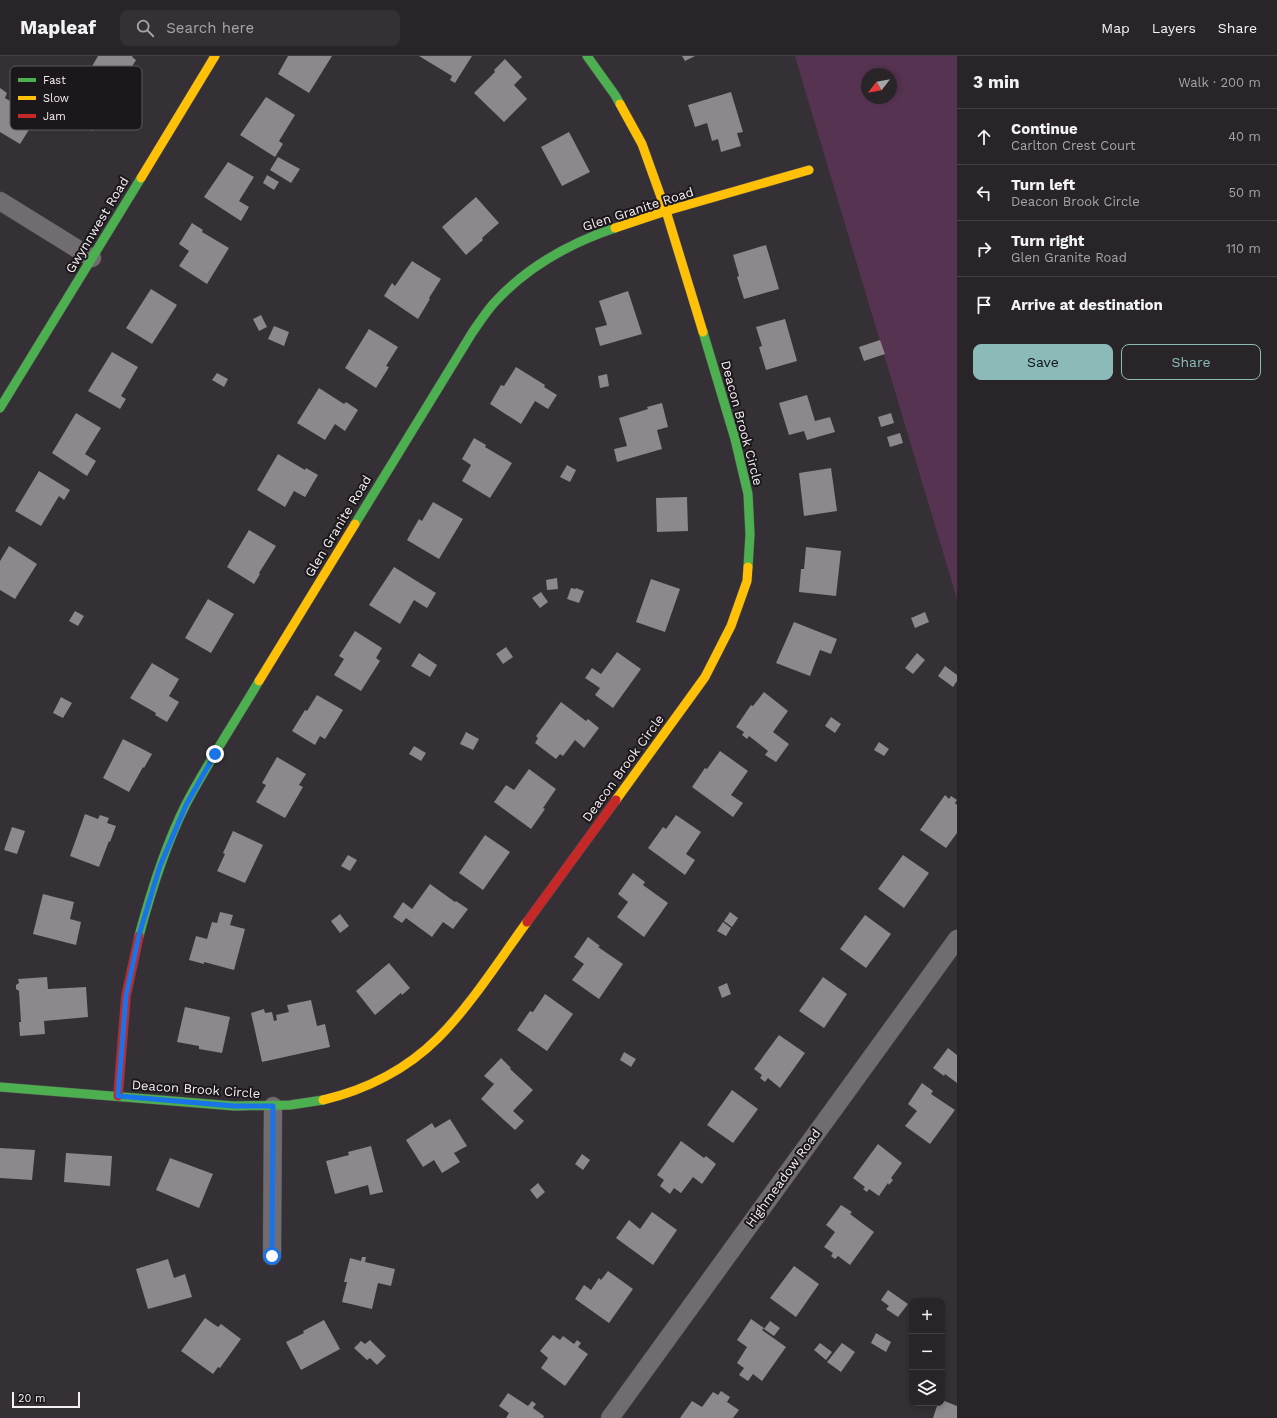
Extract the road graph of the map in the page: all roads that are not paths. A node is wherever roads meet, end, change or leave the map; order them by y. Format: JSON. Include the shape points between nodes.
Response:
{"nodes":[{"id":1,"x":215,"y":56,"type":"edge"},
{"id":2,"x":587,"y":56,"type":"edge"},
{"id":3,"x":809,"y":170,"type":"dead end"},
{"id":4,"x":0,"y":201,"type":"edge"},
{"id":5,"x":666,"y":211,"type":"junction"},
{"id":6,"x":92,"y":258,"type":"junction"},
{"id":7,"x":0,"y":408,"type":"edge"},
{"id":8,"x":957,"y":939,"type":"edge"},
{"id":9,"x":0,"y":1087,"type":"edge"},
{"id":10,"x":118,"y":1096,"type":"junction"},
{"id":11,"x":273,"y":1106,"type":"junction"},
{"id":12,"x":272,"y":1256,"type":"dead end"},
{"id":13,"x":610,"y":1418,"type":"edge"}],
"edges":[{"from":1,"to":6,"type":"street","name":"Gwynnwest Road"},
{"from":2,"to":5,"type":"street","name":"Deacon Brook Circle","via":[[615,95],[642,144]]},
{"from":3,"to":5,"type":"street","name":"Glen Granite Road"},
{"from":4,"to":6,"type":"street"},
{"from":5,"to":10,"type":"street","name":"Glen Granite Road","via":[[592,236],[553,256],[519,279],[493,304],[472,333],[186,805],[160,866],[139,935],[126,996]]},
{"from":5,"to":11,"type":"street","name":"Deacon Brook Circle","via":[[735,439],[748,494],[750,534],[747,582],[731,626],[705,677],[466,1007],[437,1040],[404,1066],[363,1088],[323,1100]]},
{"from":6,"to":7,"type":"street","name":"Gwynnwest Road"},
{"from":8,"to":13,"type":"street","name":"Highmeadow Road"},
{"from":9,"to":10,"type":"street","name":"Deacon Brook Circle"},
{"from":10,"to":11,"type":"street","name":"Deacon Brook Circle","via":[[234,1106]]},
{"from":11,"to":12,"type":"street"}]}
